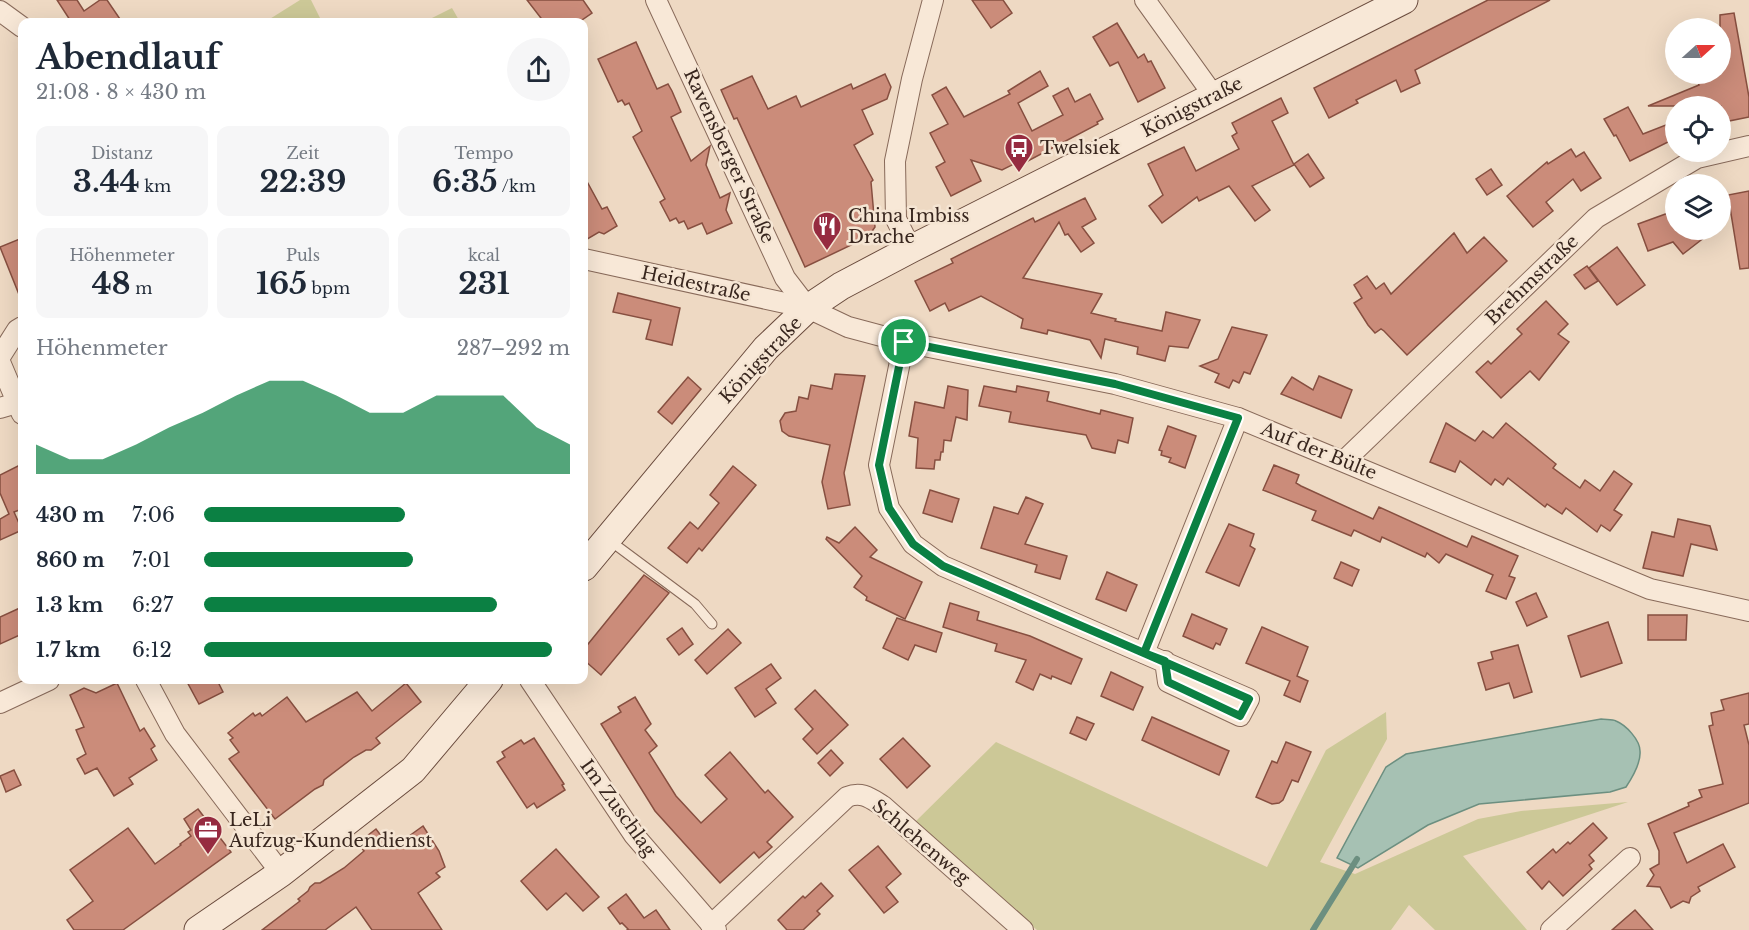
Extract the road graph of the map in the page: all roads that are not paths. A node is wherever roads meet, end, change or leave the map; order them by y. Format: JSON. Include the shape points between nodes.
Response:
{"nodes":[{"id":1,"x":656,"y":0,"type":"edge"},
{"id":2,"x":933,"y":0,"type":"edge"},
{"id":3,"x":1145,"y":0,"type":"edge"},
{"id":4,"x":1404,"y":0,"type":"edge"},
{"id":5,"x":0,"y":11,"type":"edge"},
{"id":6,"x":18,"y":24,"type":"edge"},
{"id":7,"x":1214,"y":96,"type":"junction"},
{"id":8,"x":1749,"y":146,"type":"edge"},
{"id":9,"x":911,"y":249,"type":"junction"},
{"id":10,"x":588,"y":260,"type":"edge"},
{"id":11,"x":808,"y":308,"type":"junction"},
{"id":12,"x":18,"y":329,"type":"edge"},
{"id":13,"x":904,"y":342,"type":"junction"},
{"id":14,"x":0,"y":359,"type":"edge"},
{"id":15,"x":13,"y":409,"type":"edge"},
{"id":16,"x":1238,"y":418,"type":"junction"},
{"id":17,"x":1344,"y":461,"type":"junction"},
{"id":18,"x":607,"y":539,"type":"junction"},
{"id":19,"x":588,"y":562,"type":"edge"},
{"id":20,"x":1749,"y":610,"type":"edge"},
{"id":21,"x":712,"y":624,"type":"dead end"},
{"id":22,"x":1144,"y":653,"type":"junction"},
{"id":23,"x":1165,"y":661,"type":"dead end"},
{"id":24,"x":40,"y":684,"type":"edge"},
{"id":25,"x":148,"y":684,"type":"edge"},
{"id":26,"x":486,"y":684,"type":"edge"},
{"id":27,"x":533,"y":684,"type":"edge"},
{"id":28,"x":0,"y":703,"type":"edge"},
{"id":29,"x":1630,"y":858,"type":"dead end"},
{"id":30,"x":281,"y":873,"type":"junction"},
{"id":31,"x":714,"y":928,"type":"edge"},
{"id":32,"x":198,"y":930,"type":"edge"},
{"id":33,"x":1023,"y":930,"type":"edge"},
{"id":34,"x":1551,"y":930,"type":"edge"}],
"edges":[{"from":1,"to":11,"type":"street","name":"Ravensberger Straße","via":[[785,278]]},
{"from":2,"to":9,"type":"street","via":[[895,161],[896,219]]},
{"from":3,"to":7,"type":"street"},
{"from":4,"to":7,"type":"main road","name":"Königstraße"},
{"from":5,"to":6,"type":"street"},
{"from":7,"to":9,"type":"main road","name":"Königstraße"},
{"from":8,"to":17,"type":"street","name":"Brehmstraße","via":[[1697,158],[1596,218]]},
{"from":9,"to":11,"type":"main road","name":"Königstraße"},
{"from":10,"to":11,"type":"street","name":"Heidestraße"},
{"from":11,"to":13,"type":"street","name":"Auf der Bülte","via":[[848,327]]},
{"from":11,"to":18,"type":"main road","name":"Königstraße","via":[[766,348]]},
{"from":12,"to":14,"type":"street"},
{"from":13,"to":16,"type":"street","name":"Auf der Bülte","via":[[1115,384]]},
{"from":13,"to":22,"type":"street","via":[[879,465],[889,508],[913,544],[943,566]]},
{"from":14,"to":15,"type":"street"},
{"from":16,"to":17,"type":"street","name":"Auf der Bülte"},
{"from":16,"to":22,"type":"street"},
{"from":17,"to":20,"type":"street","name":"Auf der Bülte","via":[[1650,589]]},
{"from":18,"to":19,"type":"main road","name":"Königstraße"},
{"from":18,"to":21,"type":"lane","via":[[695,604]]},
{"from":22,"to":23,"type":"street"},
{"from":24,"to":28,"type":"street"},
{"from":25,"to":30,"type":"street","via":[[175,734]]},
{"from":26,"to":30,"type":"main road","via":[[413,770]]},
{"from":27,"to":31,"type":"street","name":"Im Zuschlag","via":[[634,835]]},
{"from":29,"to":34,"type":"street"},
{"from":30,"to":32,"type":"main road"},
{"from":31,"to":33,"type":"street","name":"Schlehenweg","via":[[847,797],[856,794],[866,795],[883,806]]}]}
